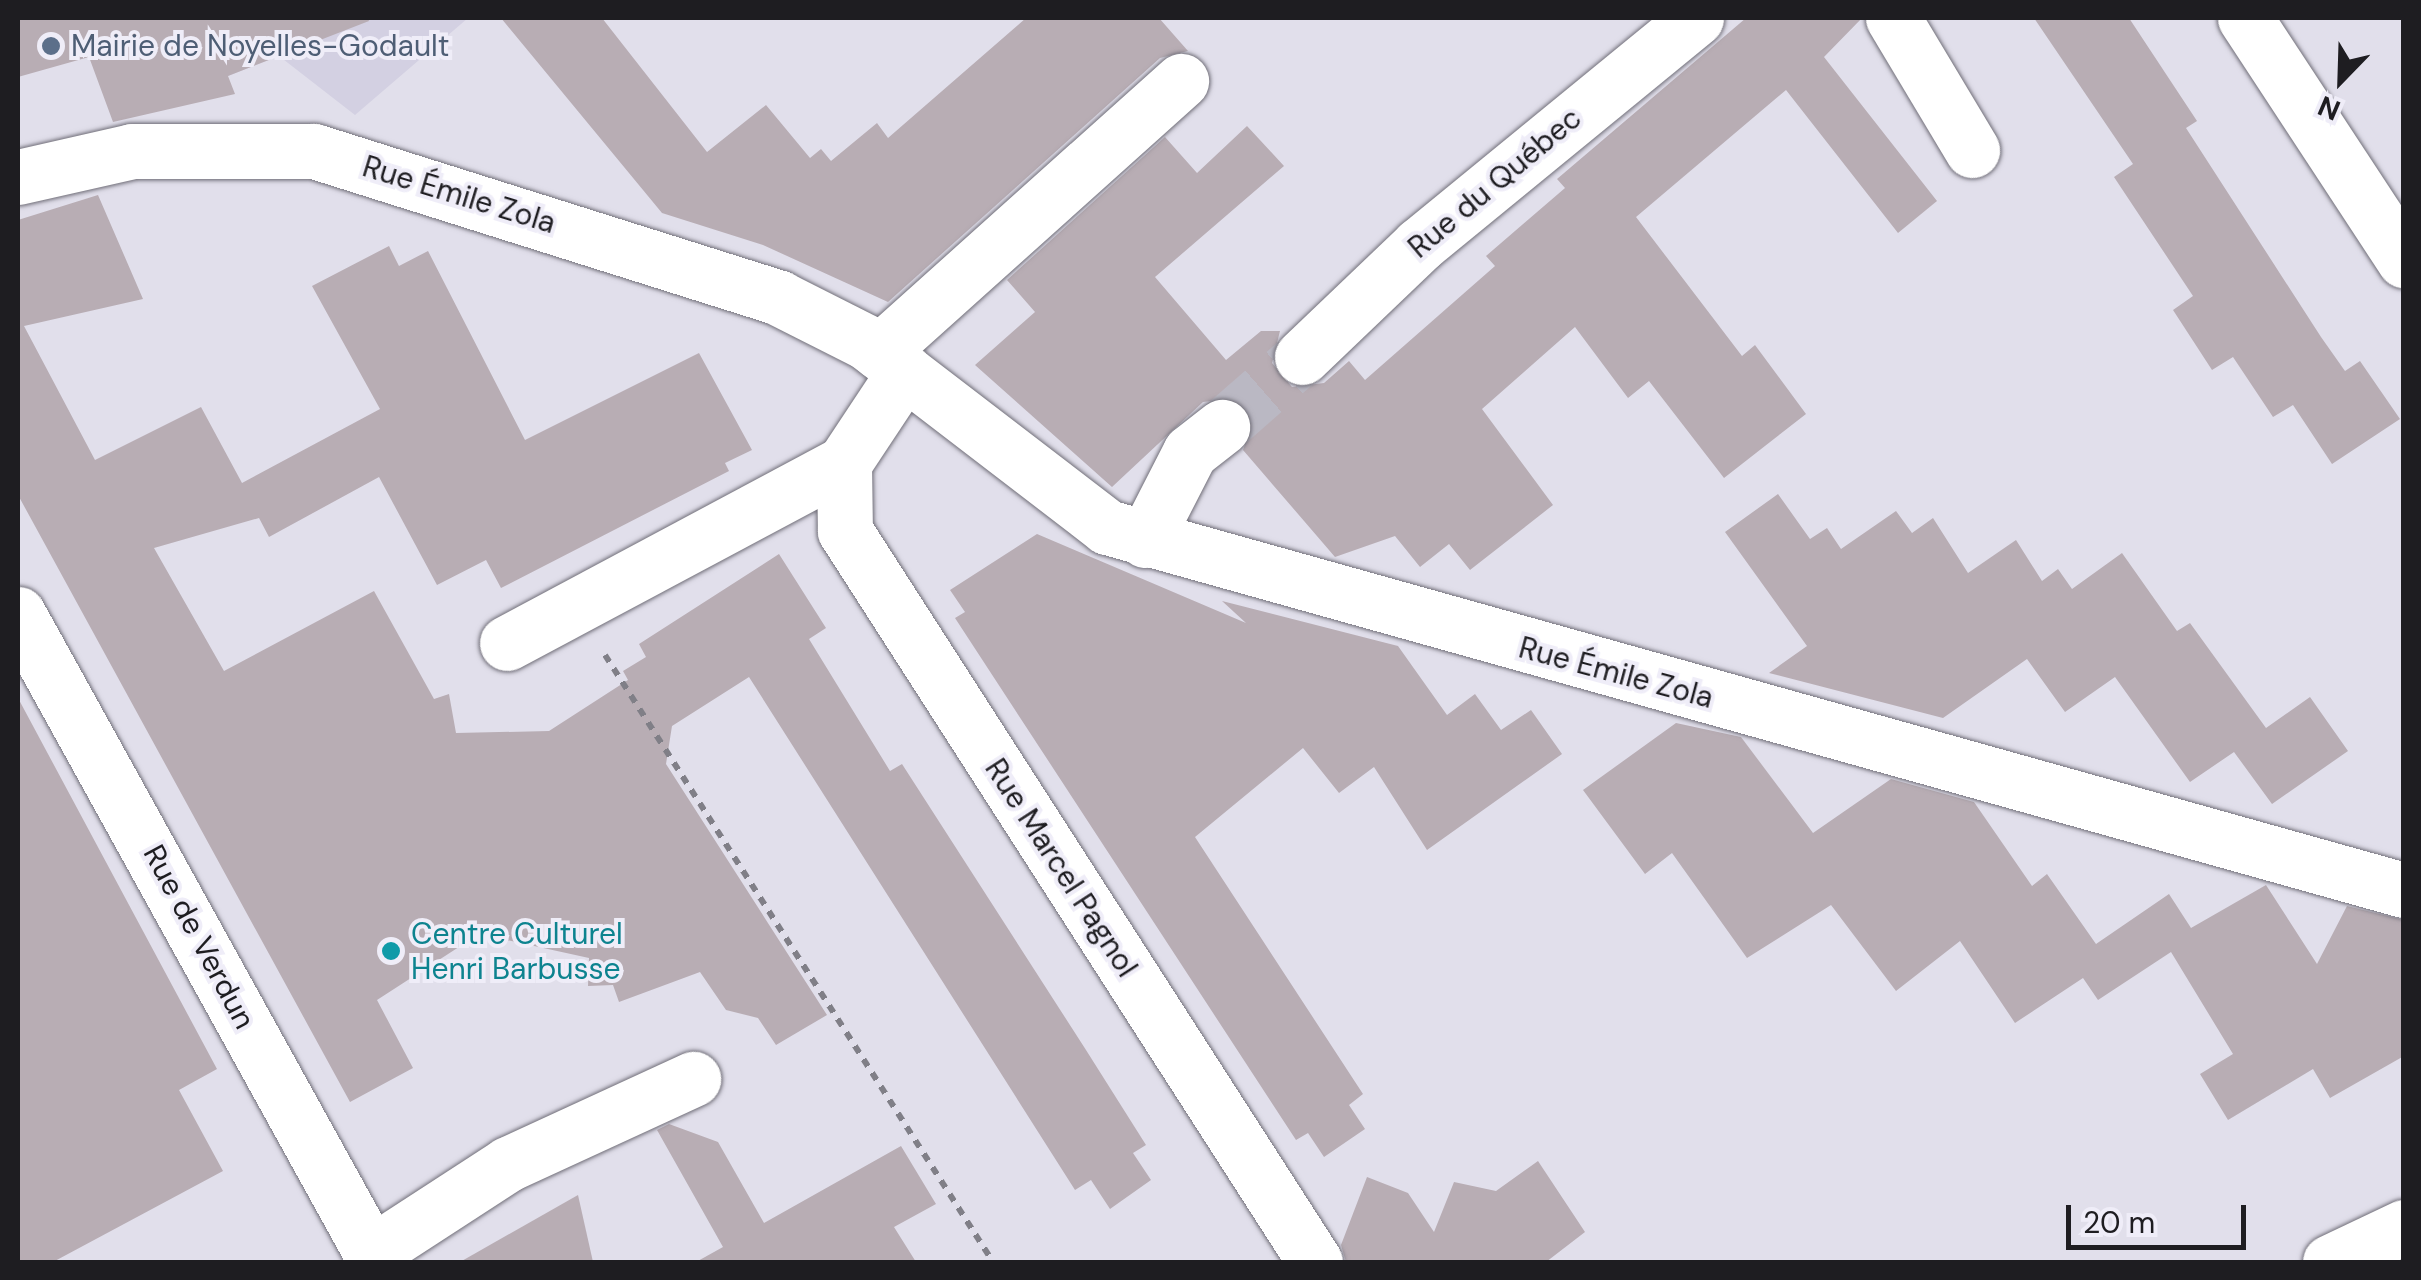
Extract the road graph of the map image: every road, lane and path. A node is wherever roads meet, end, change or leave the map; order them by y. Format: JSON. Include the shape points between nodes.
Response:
{"nodes":[{"id":1,"x":1696,"y":18,"type":"edge"},
{"id":2,"x":1893,"y":18,"type":"edge"},
{"id":3,"x":2245,"y":18,"type":"edge"},
{"id":4,"x":1181,"y":81,"type":"dead end"},
{"id":5,"x":1972,"y":150,"type":"dead end"},
{"id":6,"x":18,"y":177,"type":"edge"},
{"id":7,"x":2404,"y":260,"type":"edge"},
{"id":8,"x":1302,"y":358,"type":"tunnel mouth"},
{"id":9,"x":892,"y":362,"type":"junction"},
{"id":10,"x":1222,"y":426,"type":"tunnel mouth"},
{"id":11,"x":844,"y":463,"type":"junction"},
{"id":12,"x":1146,"y":540,"type":"junction"},
{"id":13,"x":574,"y":608,"type":"junction"},
{"id":14,"x":18,"y":614,"type":"edge"},
{"id":15,"x":508,"y":643,"type":"dead end"},
{"id":16,"x":2404,"y":890,"type":"edge"},
{"id":17,"x":693,"y":1079,"type":"dead end"},
{"id":18,"x":2404,"y":1227,"type":"edge"},
{"id":19,"x":373,"y":1258,"type":"edge"},
{"id":20,"x":993,"y":1262,"type":"edge"},
{"id":21,"x":1315,"y":1262,"type":"edge"},
{"id":22,"x":2330,"y":1262,"type":"edge"}],
"edges":[{"from":1,"to":8,"type":"street","name":"Rue du Québec","via":[[1419,245]]},
{"from":2,"to":5,"type":"street"},
{"from":3,"to":7,"type":"street"},
{"from":4,"to":9,"type":"street"},
{"from":6,"to":9,"type":"street","name":"Rue Émile Zola","via":[[132,151],[314,151],[687,264],[780,298]]},
{"from":9,"to":11,"type":"street"},
{"from":9,"to":12,"type":"street","name":"Rue Émile Zola","via":[[1107,526]]},
{"from":10,"to":12,"type":"street","via":[[1190,452]]},
{"from":11,"to":13,"type":"street"},
{"from":11,"to":21,"type":"street","name":"Rue Marcel Pagnol","via":[[845,531]]},
{"from":12,"to":16,"type":"street","name":"Rue Émile Zola"},
{"from":13,"to":15,"type":"street"},
{"from":13,"to":20,"type":"path"},
{"from":14,"to":19,"type":"street","name":"Rue de Verdun"},
{"from":17,"to":19,"type":"street","via":[[508,1164]]},
{"from":18,"to":22,"type":"street"}]}
